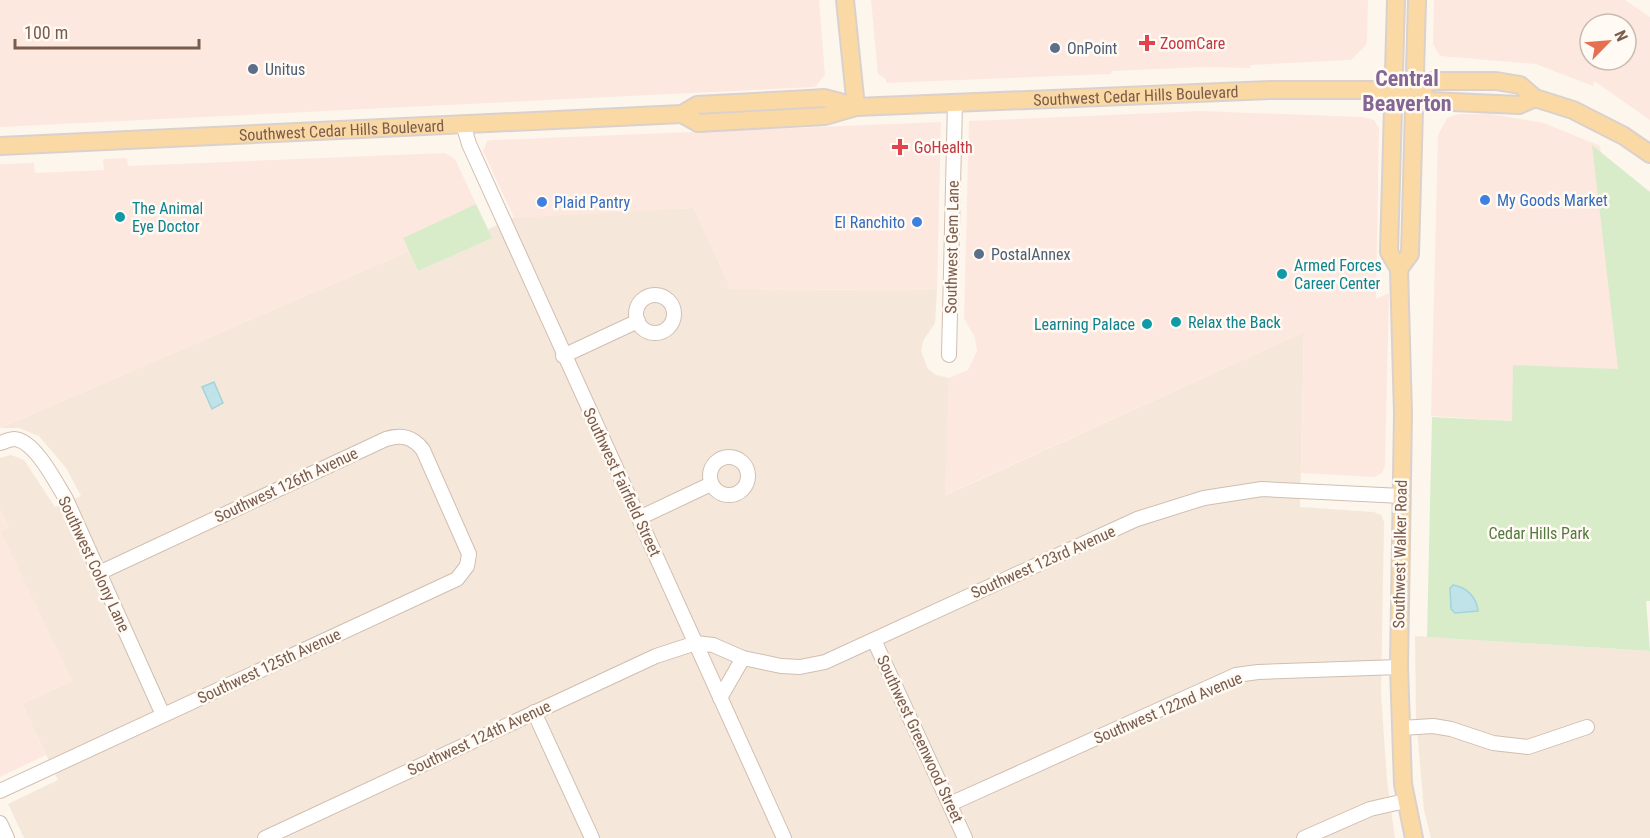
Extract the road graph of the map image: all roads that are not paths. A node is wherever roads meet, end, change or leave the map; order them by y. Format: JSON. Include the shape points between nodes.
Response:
{"nodes":[{"id":1,"x":845,"y":0,"type":"edge"},
{"id":2,"x":1396,"y":0,"type":"edge"},
{"id":3,"x":1418,"y":0,"type":"edge"},
{"id":4,"x":1393,"y":90,"type":"junction"},
{"id":5,"x":1414,"y":90,"type":"junction"},
{"id":6,"x":955,"y":103,"type":"junction"},
{"id":7,"x":856,"y":107,"type":"junction"},
{"id":8,"x":463,"y":124,"type":"junction"},
{"id":9,"x":0,"y":146,"type":"edge"},
{"id":10,"x":1650,"y":154,"type":"edge"},
{"id":11,"x":1399,"y":269,"type":"junction"},
{"id":12,"x":638,"y":321,"type":"dead end"},
{"id":13,"x":948,"y":355,"type":"dead end"},
{"id":14,"x":563,"y":356,"type":"junction"},
{"id":15,"x":0,"y":443,"type":"edge"},
{"id":16,"x":711,"y":484,"type":"dead end"},
{"id":17,"x":1402,"y":496,"type":"junction"},
{"id":18,"x":445,"y":498,"type":"joint"},
{"id":19,"x":639,"y":518,"type":"junction"},
{"id":20,"x":99,"y":573,"type":"junction"},
{"id":21,"x":874,"y":639,"type":"junction"},
{"id":22,"x":696,"y":643,"type":"junction"},
{"id":23,"x":743,"y":658,"type":"junction"},
{"id":24,"x":1399,"y":668,"type":"junction"},
{"id":25,"x":720,"y":698,"type":"junction"},
{"id":26,"x":534,"y":712,"type":"junction"},
{"id":27,"x":163,"y":715,"type":"junction"},
{"id":28,"x":1587,"y":727,"type":"dead end"},
{"id":29,"x":1401,"y":728,"type":"junction"},
{"id":30,"x":0,"y":791,"type":"edge"},
{"id":31,"x":1405,"y":801,"type":"junction"},
{"id":32,"x":950,"y":804,"type":"junction"},
{"id":33,"x":0,"y":824,"type":"edge"},
{"id":34,"x":7,"y":838,"type":"edge"},
{"id":35,"x":264,"y":838,"type":"edge"},
{"id":36,"x":592,"y":838,"type":"edge"},
{"id":37,"x":784,"y":838,"type":"edge"},
{"id":38,"x":966,"y":838,"type":"edge"},
{"id":39,"x":1304,"y":838,"type":"edge"},
{"id":40,"x":1414,"y":838,"type":"edge"}],
"edges":[{"from":1,"to":7,"type":"main road"},
{"from":2,"to":4,"type":"main road","name":"Southwest Walker Road"},
{"from":3,"to":5,"type":"main road","name":"Southwest Walker Road"},
{"from":4,"to":5,"type":"main road","name":"Southwest Cedar Hills Boulevard"},
{"from":4,"to":6,"type":"main road","name":"Southwest Cedar Hills Boulevard","via":[[1259,90]]},
{"from":4,"to":11,"type":"main road","name":"Southwest Walker Road","via":[[1389,252]]},
{"from":5,"to":10,"type":"main road","name":"Southwest Cedar Hills Boulevard","via":[[1431,101],[1519,105],[1535,98],[1573,110]]},
{"from":5,"to":11,"type":"main road","name":"Southwest Walker Road","via":[[1410,254]]},
{"from":6,"to":7,"type":"main road","name":"Southwest Cedar Hills Boulevard"},
{"from":6,"to":13,"type":"street","name":"Southwest Gem Lane"},
{"from":7,"to":8,"type":"main road","name":"Southwest Cedar Hills Boulevard","via":[[825,116],[698,123],[682,114]]},
{"from":8,"to":9,"type":"main road","name":"Southwest Cedar Hills Boulevard"},
{"from":8,"to":14,"type":"street","name":"Southwest Fairfield Street"},
{"from":11,"to":17,"type":"main road","name":"Southwest Walker Road"},
{"from":12,"to":14,"type":"street"},
{"from":14,"to":19,"type":"street","name":"Southwest Fairfield Street"},
{"from":15,"to":20,"type":"street","name":"Southwest Colony Lane","via":[[13,439],[25,443],[40,458],[66,499]]},
{"from":16,"to":19,"type":"street"},
{"from":17,"to":21,"type":"street","name":"Southwest 123rd Avenue","via":[[1262,489],[1204,498],[1137,519]]},
{"from":17,"to":24,"type":"main road","name":"Southwest Walker Road"},
{"from":18,"to":20,"type":"street","name":"Southwest 126th Avenue","via":[[419,445],[406,437],[393,436]]},
{"from":18,"to":27,"type":"street","name":"Southwest 125th Avenue","via":[[468,549],[467,566],[457,579]]},
{"from":19,"to":22,"type":"street","name":"Southwest Fairfield Street"},
{"from":20,"to":27,"type":"street","name":"Southwest Colony Lane"},
{"from":21,"to":23,"type":"street","name":"Southwest 123rd Avenue","via":[[825,662],[800,667]]},
{"from":21,"to":32,"type":"street","name":"Southwest Greenwood Street"},
{"from":22,"to":23,"type":"street","name":"Southwest 123rd Avenue"},
{"from":22,"to":25,"type":"street","name":"Southwest Fairfield Street"},
{"from":22,"to":26,"type":"street","name":"Southwest 124th Avenue","via":[[656,656]]},
{"from":23,"to":25,"type":"street"},
{"from":24,"to":29,"type":"main road","name":"Southwest Walker Road"},
{"from":24,"to":32,"type":"street","name":"Southwest 122nd Avenue","via":[[1236,675]]},
{"from":25,"to":37,"type":"street","name":"Southwest Fairfield Street"},
{"from":26,"to":35,"type":"street","name":"Southwest 124th Avenue"},
{"from":26,"to":36,"type":"street"},
{"from":27,"to":30,"type":"street","name":"Southwest 125th Avenue"},
{"from":28,"to":29,"type":"street","via":[[1528,747],[1493,743],[1451,729]]},
{"from":29,"to":31,"type":"main road","name":"Southwest Walker Road"},
{"from":31,"to":39,"type":"street","via":[[1370,809]]},
{"from":31,"to":40,"type":"main road","name":"Southwest Walker Road"},
{"from":32,"to":38,"type":"street","name":"Southwest Greenwood Street"},
{"from":33,"to":34,"type":"street"}]}
